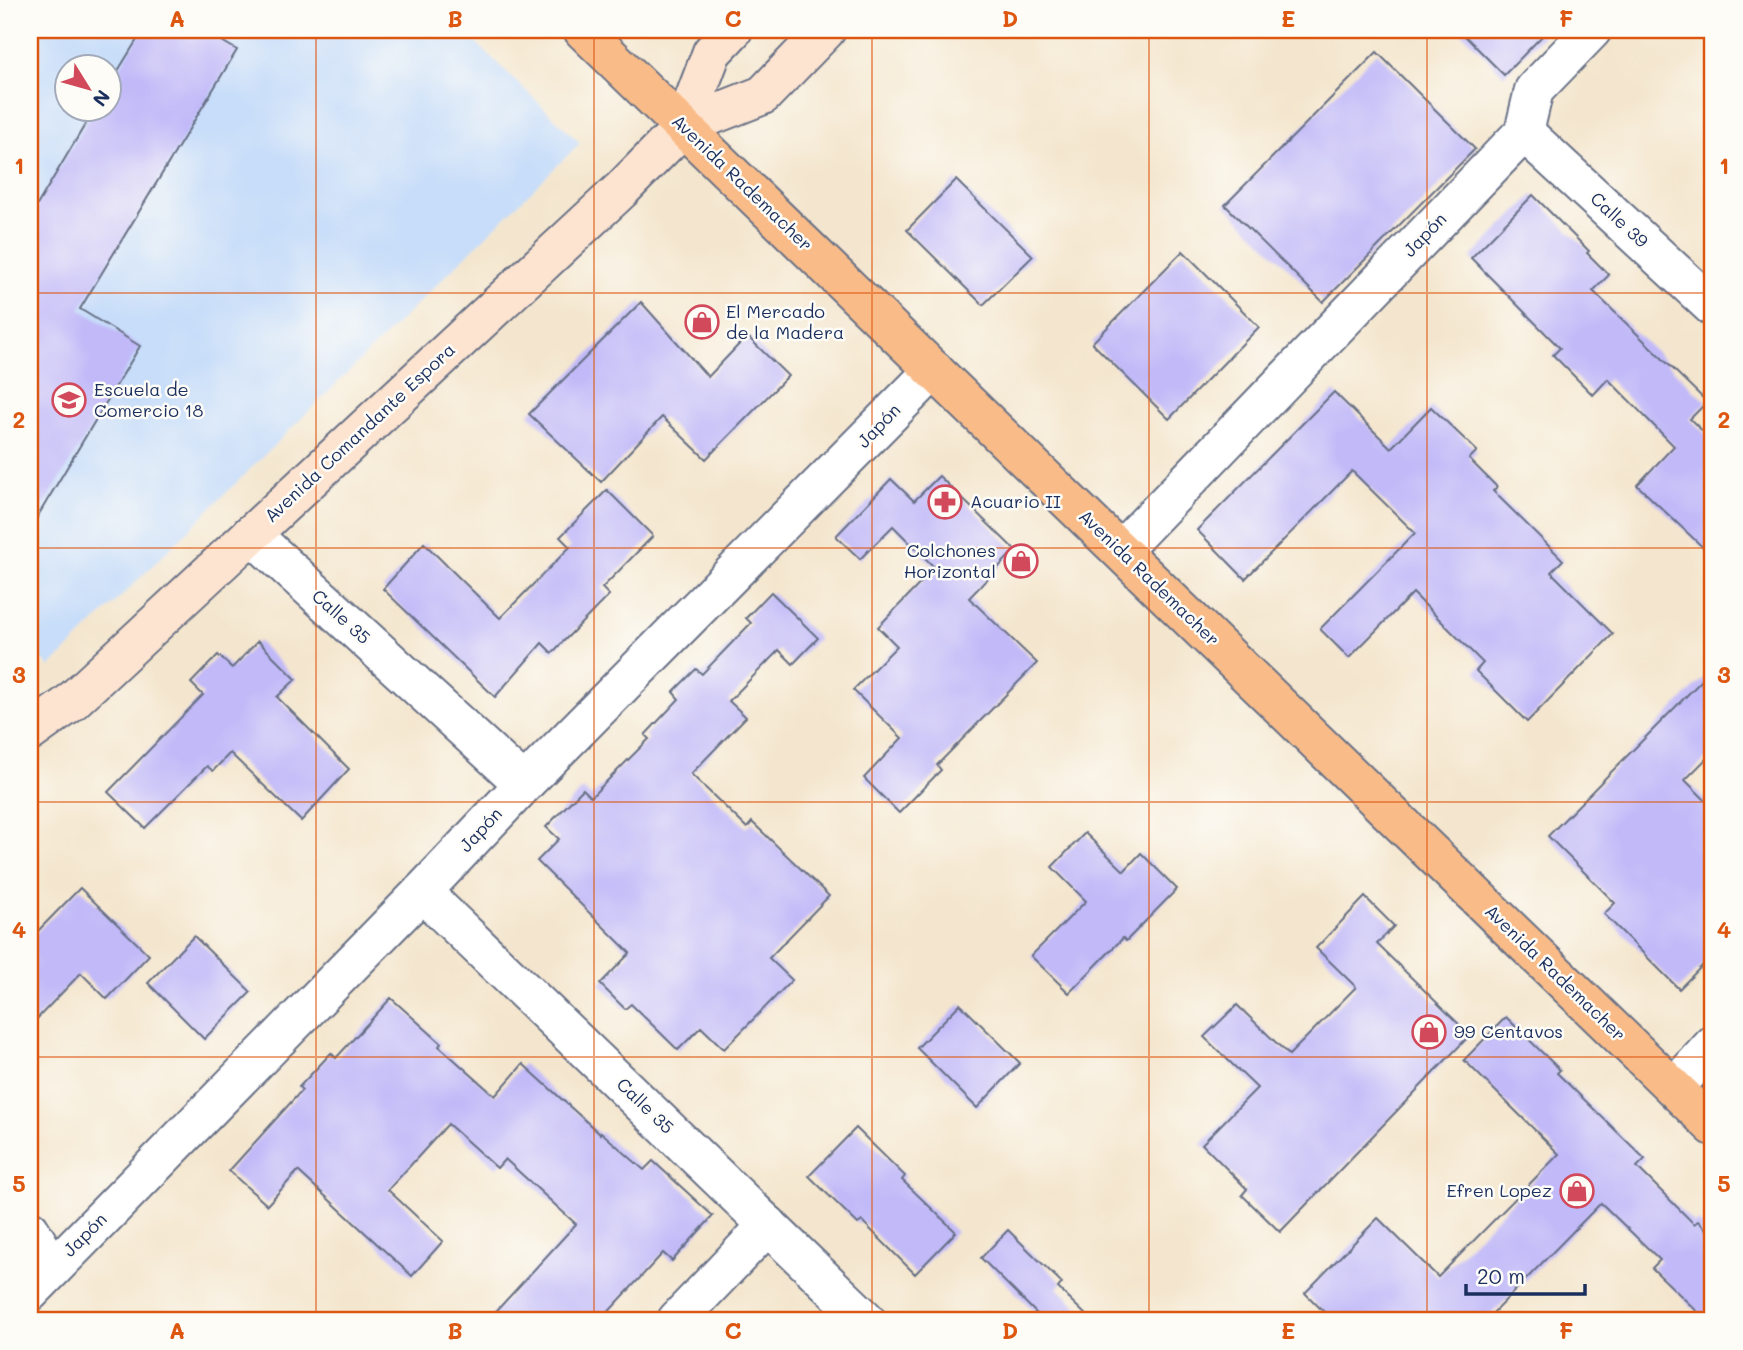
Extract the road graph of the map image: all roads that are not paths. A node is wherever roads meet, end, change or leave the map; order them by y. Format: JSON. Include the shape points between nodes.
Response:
{"nodes":[{"id":1,"x":583,"y":30,"type":"edge"},
{"id":2,"x":733,"y":30,"type":"edge"},
{"id":3,"x":826,"y":30,"type":"edge"},
{"id":4,"x":1592,"y":30,"type":"edge"},
{"id":5,"x":684,"y":126,"type":"junction"},
{"id":6,"x":1524,"y":132,"type":"junction"},
{"id":7,"x":1713,"y":307,"type":"edge"},
{"id":8,"x":934,"y":370,"type":"junction"},
{"id":9,"x":251,"y":534,"type":"junction"},
{"id":10,"x":1121,"y":550,"type":"junction"},
{"id":11,"x":30,"y":732,"type":"edge"},
{"id":12,"x":524,"y":784,"type":"junction"},
{"id":13,"x":422,"y":892,"type":"junction"},
{"id":14,"x":1713,"y":1045,"type":"edge"},
{"id":15,"x":1674,"y":1088,"type":"junction"},
{"id":16,"x":1713,"y":1126,"type":"edge"},
{"id":17,"x":768,"y":1225,"type":"junction"},
{"id":18,"x":30,"y":1230,"type":"edge"},
{"id":19,"x":41,"y":1280,"type":"edge"},
{"id":20,"x":677,"y":1320,"type":"edge"},
{"id":21,"x":866,"y":1320,"type":"edge"}],
"edges":[{"from":1,"to":5,"type":"main road","name":"Avenida Rademacher"},
{"from":2,"to":5,"type":"street","name":"Avenida Comandante Espora","via":[[712,52]]},
{"from":3,"to":5,"type":"street","name":"Avenida Comandante Espora","via":[[763,95]]},
{"from":4,"to":6,"type":"street","via":[[1534,90]]},
{"from":5,"to":8,"type":"main road","name":"Avenida Rademacher"},
{"from":5,"to":9,"type":"street","name":"Avenida Comandante Espora"},
{"from":6,"to":7,"type":"street","name":"Calle 39"},
{"from":6,"to":10,"type":"street","name":"Japón"},
{"from":8,"to":10,"type":"main road","name":"Avenida Rademacher"},
{"from":8,"to":12,"type":"street","name":"Japón"},
{"from":9,"to":11,"type":"street","name":"Avenida Comandante Espora","via":[[69,704]]},
{"from":9,"to":12,"type":"street","name":"Calle 35"},
{"from":10,"to":15,"type":"main road","name":"Avenida Rademacher"},
{"from":12,"to":13,"type":"street","name":"Japón"},
{"from":13,"to":17,"type":"street","name":"Calle 35"},
{"from":13,"to":19,"type":"street","name":"Japón"},
{"from":14,"to":15,"type":"street"},
{"from":15,"to":16,"type":"main road","name":"Avenida Rademacher"},
{"from":17,"to":20,"type":"street"},
{"from":17,"to":21,"type":"street","name":"Calle 35"},
{"from":18,"to":19,"type":"street"}]}
